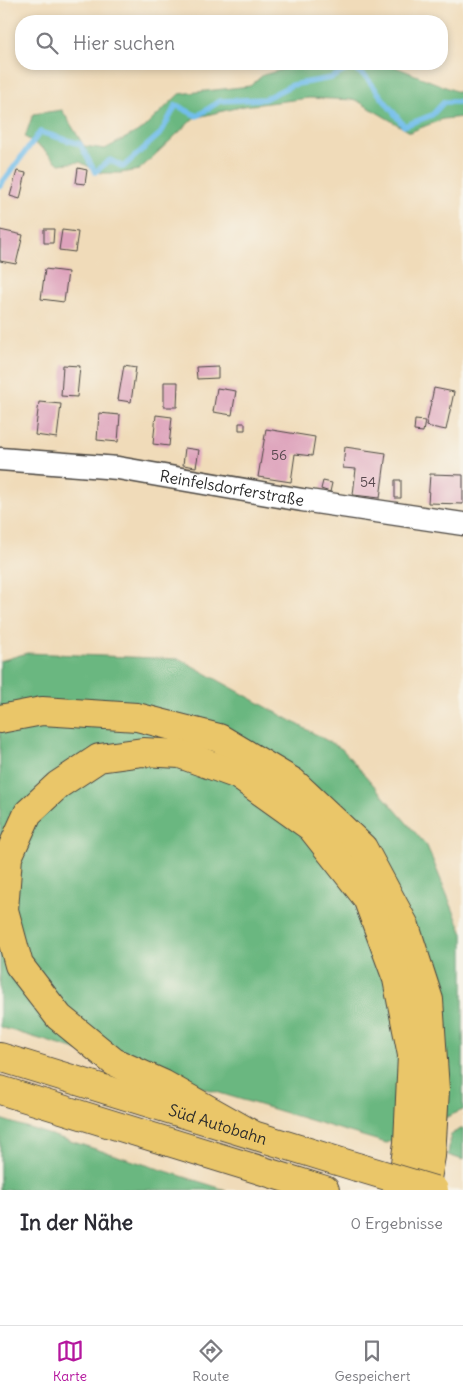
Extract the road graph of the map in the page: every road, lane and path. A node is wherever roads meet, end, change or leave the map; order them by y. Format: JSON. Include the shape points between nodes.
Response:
{"nodes":[{"id":1,"x":0,"y":459,"type":"edge"},
{"id":2,"x":463,"y":524,"type":"edge"},
{"id":3,"x":0,"y":719,"type":"edge"},
{"id":4,"x":0,"y":1057,"type":"edge"},
{"id":5,"x":0,"y":1090,"type":"edge"},
{"id":6,"x":250,"y":1133,"type":"junction"},
{"id":7,"x":325,"y":1190,"type":"edge"},
{"id":8,"x":401,"y":1190,"type":"edge"},
{"id":9,"x":425,"y":1190,"type":"edge"},
{"id":10,"x":434,"y":1190,"type":"edge"}],
"edges":[{"from":1,"to":2,"type":"street","name":"Reinfelsdorferstraße","via":[[118,468]]},
{"from":3,"to":9,"type":"highway","via":[[42,711],[127,716],[219,738],[293,782],[363,848],[405,926],[429,1000],[435,1090],[431,1156]]},
{"from":4,"to":6,"type":"highway","name":"Süd Autobahn"},
{"from":5,"to":7,"type":"highway","name":"Süd Autobahn"},
{"from":6,"to":8,"type":"highway","via":[[163,1084],[114,1062],[59,1017],[19,965],[4,910],[8,857],[28,813],[58,785],[100,758],[143,752],[180,754],[238,775],[311,828],[366,898],[397,979],[412,1055],[408,1143]]},
{"from":6,"to":10,"type":"highway","name":"Süd Autobahn","bridge":true}]}
